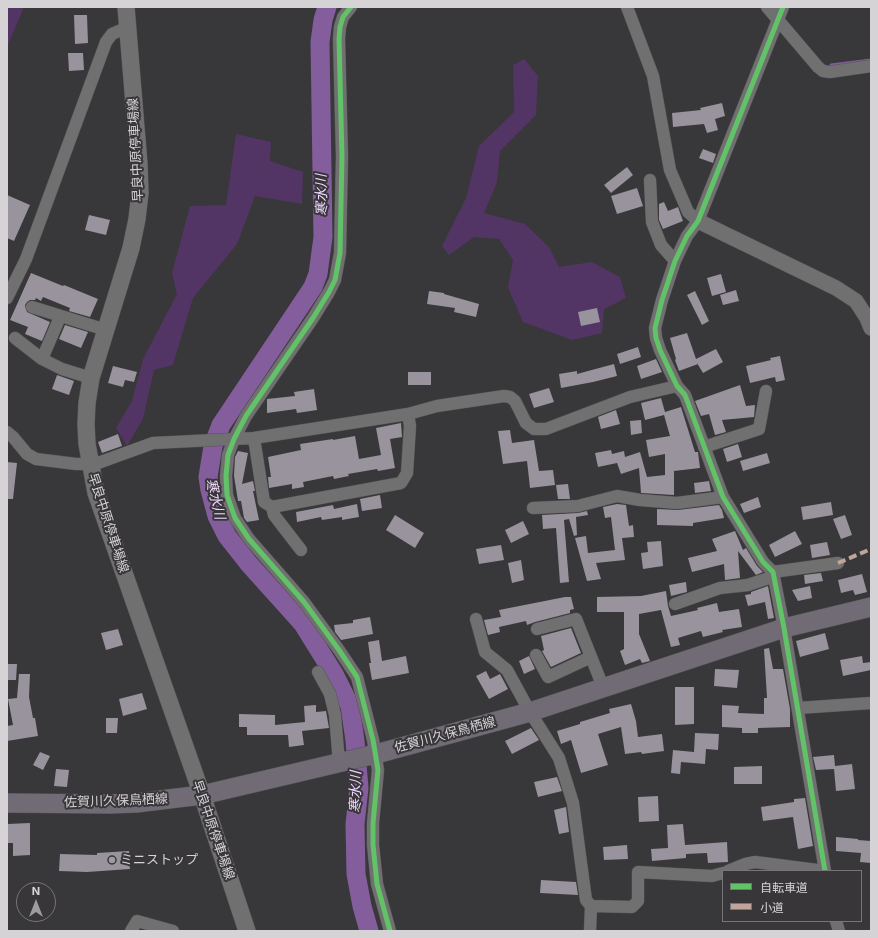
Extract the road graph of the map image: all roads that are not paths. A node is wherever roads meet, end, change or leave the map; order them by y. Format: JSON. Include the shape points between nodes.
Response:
{"nodes":[{"id":1,"x":126,"y":7,"type":"edge"},
{"id":2,"x":351,"y":7,"type":"edge"},
{"id":3,"x":627,"y":7,"type":"edge"},
{"id":4,"x":767,"y":7,"type":"edge"},
{"id":5,"x":782,"y":7,"type":"edge"},
{"id":6,"x":777,"y":20,"type":"junction"},
{"id":7,"x":128,"y":27,"type":"junction"},
{"id":8,"x":871,"y":66,"type":"edge"},
{"id":9,"x":650,"y":180,"type":"dead end"},
{"id":10,"x":698,"y":221,"type":"junction"},
{"id":11,"x":675,"y":261,"type":"junction"},
{"id":12,"x":7,"y":298,"type":"edge"},
{"id":13,"x":32,"y":307,"type":"dead end"},
{"id":14,"x":60,"y":316,"type":"junction"},
{"id":15,"x":870,"y":321,"type":"edge"},
{"id":16,"x":106,"y":330,"type":"junction"},
{"id":17,"x":15,"y":338,"type":"dead end"},
{"id":18,"x":42,"y":359,"type":"junction"},
{"id":19,"x":91,"y":378,"type":"junction"},
{"id":20,"x":677,"y":386,"type":"junction"},
{"id":21,"x":766,"y":391,"type":"dead end"},
{"id":22,"x":408,"y":414,"type":"junction"},
{"id":23,"x":7,"y":432,"type":"edge"},
{"id":24,"x":254,"y":438,"type":"junction"},
{"id":25,"x":234,"y":439,"type":"junction"},
{"id":26,"x":704,"y":447,"type":"junction"},
{"id":27,"x":90,"y":464,"type":"junction"},
{"id":28,"x":723,"y":497,"type":"junction"},
{"id":29,"x":272,"y":506,"type":"junction"},
{"id":30,"x":533,"y":508,"type":"dead end"},
{"id":31,"x":302,"y":550,"type":"dead end"},
{"id":32,"x":838,"y":562,"type":"dead end"},
{"id":33,"x":773,"y":572,"type":"junction"},
{"id":34,"x":675,"y":604,"type":"dead end"},
{"id":35,"x":871,"y":607,"type":"edge"},
{"id":36,"x":476,"y":619,"type":"dead end"},
{"id":37,"x":784,"y":628,"type":"junction"},
{"id":38,"x":537,"y":629,"type":"dead end"},
{"id":39,"x":536,"y":655,"type":"dead end"},
{"id":40,"x":591,"y":657,"type":"junction"},
{"id":41,"x":318,"y":672,"type":"dead end"},
{"id":42,"x":603,"y":687,"type":"junction"},
{"id":43,"x":871,"y":702,"type":"edge"},
{"id":44,"x":798,"y":708,"type":"junction"},
{"id":45,"x":530,"y":712,"type":"junction"},
{"id":46,"x":376,"y":754,"type":"junction"},
{"id":47,"x":339,"y":763,"type":"junction"},
{"id":48,"x":202,"y":795,"type":"junction"},
{"id":49,"x":7,"y":803,"type":"edge"},
{"id":50,"x":730,"y":870,"type":"edge"},
{"id":51,"x":817,"y":870,"type":"edge"},
{"id":52,"x":825,"y":870,"type":"edge"},
{"id":53,"x":722,"y":873,"type":"edge"},
{"id":54,"x":591,"y":906,"type":"junction"},
{"id":55,"x":131,"y":931,"type":"edge"},
{"id":56,"x":173,"y":931,"type":"edge"},
{"id":57,"x":247,"y":931,"type":"edge"},
{"id":58,"x":390,"y":931,"type":"edge"},
{"id":59,"x":590,"y":931,"type":"edge"}],
"edges":[{"from":1,"to":7,"type":"main road","name":"早良中原停車場線"},
{"from":2,"to":25,"type":"street","via":[[343,17],[338,39],[342,156],[340,252],[335,280],[313,318],[246,416]]},
{"from":3,"to":10,"type":"street","via":[[653,76],[670,170],[688,212]]},
{"from":4,"to":6,"type":"street"},
{"from":5,"to":6,"type":"street"},
{"from":6,"to":8,"type":"street","via":[[823,71]]},
{"from":6,"to":10,"type":"street"},
{"from":7,"to":12,"type":"street","via":[[112,34],[106,42],[26,259]]},
{"from":7,"to":16,"type":"main road","name":"早良中原停車場線","via":[[140,193],[131,248]]},
{"from":9,"to":11,"type":"street","via":[[652,222],[661,245]]},
{"from":10,"to":11,"type":"street"},
{"from":10,"to":15,"type":"street","via":[[836,288],[856,301]]},
{"from":11,"to":20,"type":"street","via":[[655,328],[660,350]]},
{"from":13,"to":14,"type":"street"},
{"from":14,"to":16,"type":"street"},
{"from":14,"to":18,"type":"street"},
{"from":16,"to":19,"type":"main road","name":"早良中原停車場線"},
{"from":17,"to":18,"type":"street"},
{"from":18,"to":19,"type":"street","via":[[62,369]]},
{"from":19,"to":27,"type":"main road","name":"早良中原停車場線","via":[[86,424]]},
{"from":20,"to":22,"type":"street","via":[[630,397],[546,429],[534,429],[526,423],[515,401],[504,396],[437,406]]},
{"from":20,"to":26,"type":"street","via":[[684,395]]},
{"from":21,"to":26,"type":"street","via":[[760,429]]},
{"from":22,"to":24,"type":"street"},
{"from":22,"to":29,"type":"street","via":[[410,426],[407,473],[401,484]]},
{"from":23,"to":27,"type":"street","via":[[27,454],[36,459]]},
{"from":24,"to":25,"type":"street"},
{"from":24,"to":29,"type":"street","via":[[264,502]]},
{"from":25,"to":27,"type":"street","via":[[153,443]]},
{"from":25,"to":46,"type":"street","via":[[228,455],[226,476],[227,495],[235,518],[249,539],[304,602],[357,677]]},
{"from":26,"to":28,"type":"street"},
{"from":27,"to":48,"type":"main road","name":"早良中原停車場線","via":[[96,493]]},
{"from":28,"to":30,"type":"street","via":[[677,503],[617,496],[578,506]]},
{"from":28,"to":33,"type":"street","via":[[763,562]]},
{"from":29,"to":31,"type":"street","via":[[274,514]]},
{"from":32,"to":33,"type":"street"},
{"from":33,"to":34,"type":"street","via":[[770,578],[748,585],[720,588]]},
{"from":33,"to":37,"type":"street"},
{"from":35,"to":37,"type":"main road","name":"佐賀川久保鳥栖線"},
{"from":36,"to":45,"type":"street","via":[[485,652],[507,670]]},
{"from":37,"to":42,"type":"main road","name":"佐賀川久保鳥栖線"},
{"from":37,"to":44,"type":"street"},
{"from":38,"to":40,"type":"street","via":[[576,619]]},
{"from":39,"to":40,"type":"street","via":[[548,677]]},
{"from":40,"to":42,"type":"street"},
{"from":41,"to":47,"type":"street","via":[[330,694],[335,715]]},
{"from":42,"to":45,"type":"main road","name":"佐賀川久保鳥栖線"},
{"from":43,"to":44,"type":"street"},
{"from":44,"to":52,"type":"street"},
{"from":45,"to":46,"type":"main road","name":"佐賀川久保鳥栖線"},
{"from":45,"to":54,"type":"street","via":[[559,758],[573,803],[586,900]]},
{"from":46,"to":47,"type":"main road","name":"佐賀川久保鳥栖線"},
{"from":46,"to":58,"type":"street","via":[[378,770],[373,845],[377,884]]},
{"from":47,"to":48,"type":"main road","name":"佐賀川久保鳥栖線"},
{"from":48,"to":49,"type":"main road","name":"佐賀川久保鳥栖線","via":[[123,803]]},
{"from":48,"to":57,"type":"main road","name":"早良中原停車場線"},
{"from":50,"to":51,"type":"street","via":[[755,862]]},
{"from":53,"to":54,"type":"street","via":[[712,876],[638,872],[638,901],[632,907]]},
{"from":54,"to":59,"type":"street"},
{"from":55,"to":56,"type":"street","via":[[137,922]]}]}
